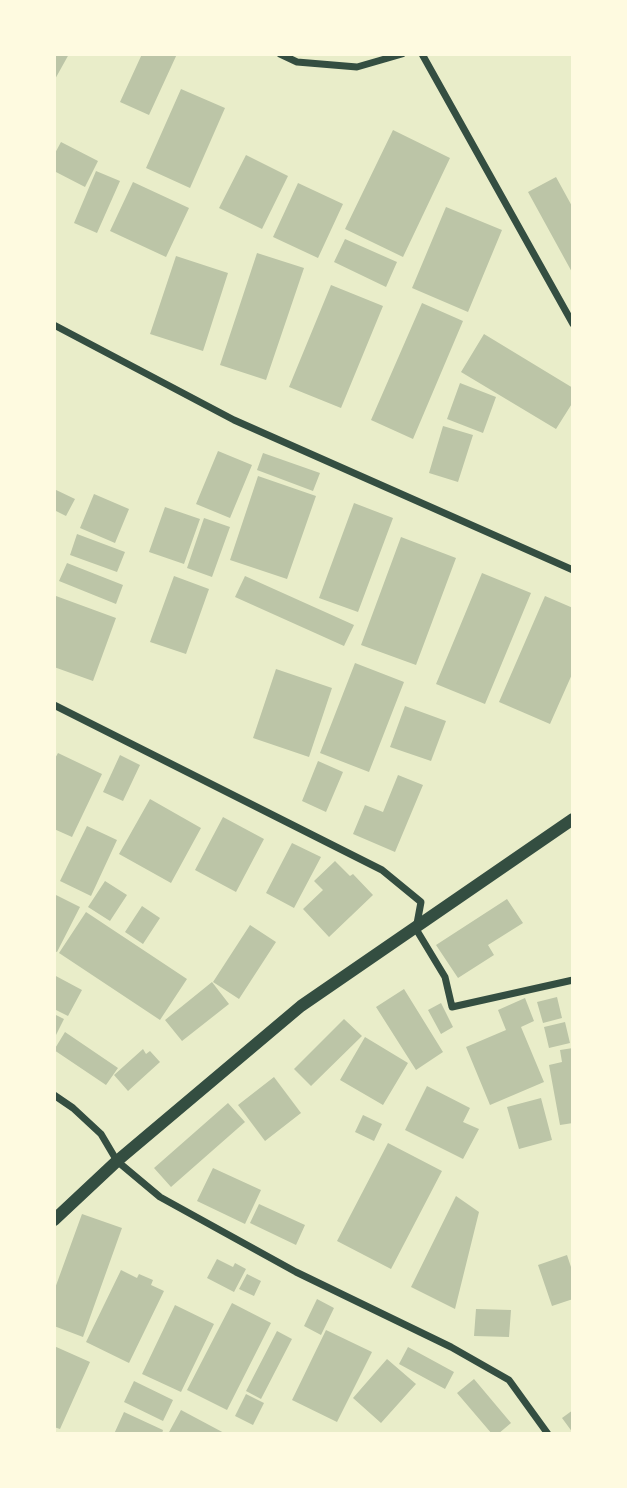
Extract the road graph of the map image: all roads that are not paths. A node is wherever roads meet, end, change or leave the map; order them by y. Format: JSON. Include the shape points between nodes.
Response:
{"nodes":[{"id":1,"x":280,"y":54,"type":"edge"},
{"id":2,"x":402,"y":54,"type":"edge"},
{"id":3,"x":422,"y":54,"type":"edge"},
{"id":4,"x":573,"y":324,"type":"edge"},
{"id":5,"x":54,"y":326,"type":"edge"},
{"id":6,"x":573,"y":570,"type":"edge"},
{"id":7,"x":54,"y":705,"type":"edge"},
{"id":8,"x":573,"y":819,"type":"edge"},
{"id":9,"x":415,"y":929,"type":"junction"},
{"id":10,"x":573,"y":980,"type":"edge"},
{"id":11,"x":54,"y":1095,"type":"edge"},
{"id":12,"x":117,"y":1161,"type":"junction"},
{"id":13,"x":54,"y":1220,"type":"edge"},
{"id":14,"x":548,"y":1434,"type":"edge"}],
"edges":[{"from":1,"to":2,"type":"street","via":[[297,62],[357,67]]},
{"from":3,"to":4,"type":"street"},
{"from":5,"to":6,"type":"street","via":[[234,420]]},
{"from":7,"to":9,"type":"street","via":[[383,870],[421,902]]},
{"from":8,"to":9,"type":"street"},
{"from":9,"to":10,"type":"street","via":[[445,977],[452,1007]]},
{"from":9,"to":12,"type":"street","via":[[301,1006]]},
{"from":11,"to":12,"type":"street","via":[[101,1134]]},
{"from":12,"to":13,"type":"street"},
{"from":12,"to":14,"type":"street","via":[[160,1198],[509,1380]]}]}
